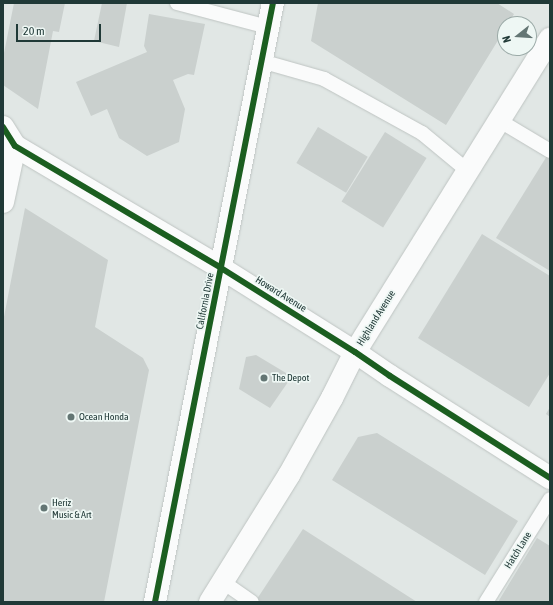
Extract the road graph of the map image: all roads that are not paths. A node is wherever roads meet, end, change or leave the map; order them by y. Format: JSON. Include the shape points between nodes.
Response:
{"nodes":[{"id":1,"x":177,"y":3,"type":"edge"},
{"id":2,"x":272,"y":3,"type":"edge"},
{"id":3,"x":268,"y":26,"type":"junction"},
{"id":4,"x":550,"y":39,"type":"edge"},
{"id":5,"x":261,"y":61,"type":"junction"},
{"id":6,"x":500,"y":121,"type":"junction"},
{"id":7,"x":3,"y":127,"type":"edge"},
{"id":8,"x":9,"y":148,"type":"edge"},
{"id":9,"x":550,"y":151,"type":"edge"},
{"id":10,"x":468,"y":171,"type":"junction"},
{"id":11,"x":3,"y":202,"type":"edge"},
{"id":12,"x":222,"y":268,"type":"junction"},
{"id":13,"x":355,"y":352,"type":"junction"},
{"id":14,"x":550,"y":478,"type":"edge"},
{"id":15,"x":550,"y":498,"type":"edge"},
{"id":16,"x":223,"y":582,"type":"junction"},
{"id":17,"x":155,"y":602,"type":"edge"},
{"id":18,"x":210,"y":602,"type":"edge"},
{"id":19,"x":252,"y":602,"type":"edge"},
{"id":20,"x":486,"y":602,"type":"edge"}],
"edges":[{"from":1,"to":3,"type":"lane"},
{"from":2,"to":3,"type":"street","name":"California Drive"},
{"from":3,"to":5,"type":"street","name":"California Drive"},
{"from":4,"to":6,"type":"street","name":"Highland Avenue"},
{"from":5,"to":10,"type":"lane","via":[[324,79],[422,133]]},
{"from":5,"to":12,"type":"street","name":"California Drive"},
{"from":6,"to":9,"type":"lane"},
{"from":6,"to":10,"type":"street","name":"Highland Avenue"},
{"from":7,"to":8,"type":"street","name":"Howard Avenue"},
{"from":8,"to":11,"type":"street"},
{"from":8,"to":12,"type":"street","name":"Howard Avenue"},
{"from":10,"to":13,"type":"street","name":"Highland Avenue"},
{"from":12,"to":13,"type":"street","name":"Howard Avenue"},
{"from":12,"to":17,"type":"street","name":"California Drive"},
{"from":13,"to":14,"type":"street","name":"Howard Avenue"},
{"from":13,"to":16,"type":"street","name":"Highland Avenue","via":[[289,475]]},
{"from":15,"to":20,"type":"lane","name":"Hatch Lane"},
{"from":16,"to":18,"type":"street","name":"Highland Avenue"},
{"from":16,"to":19,"type":"lane"}]}
